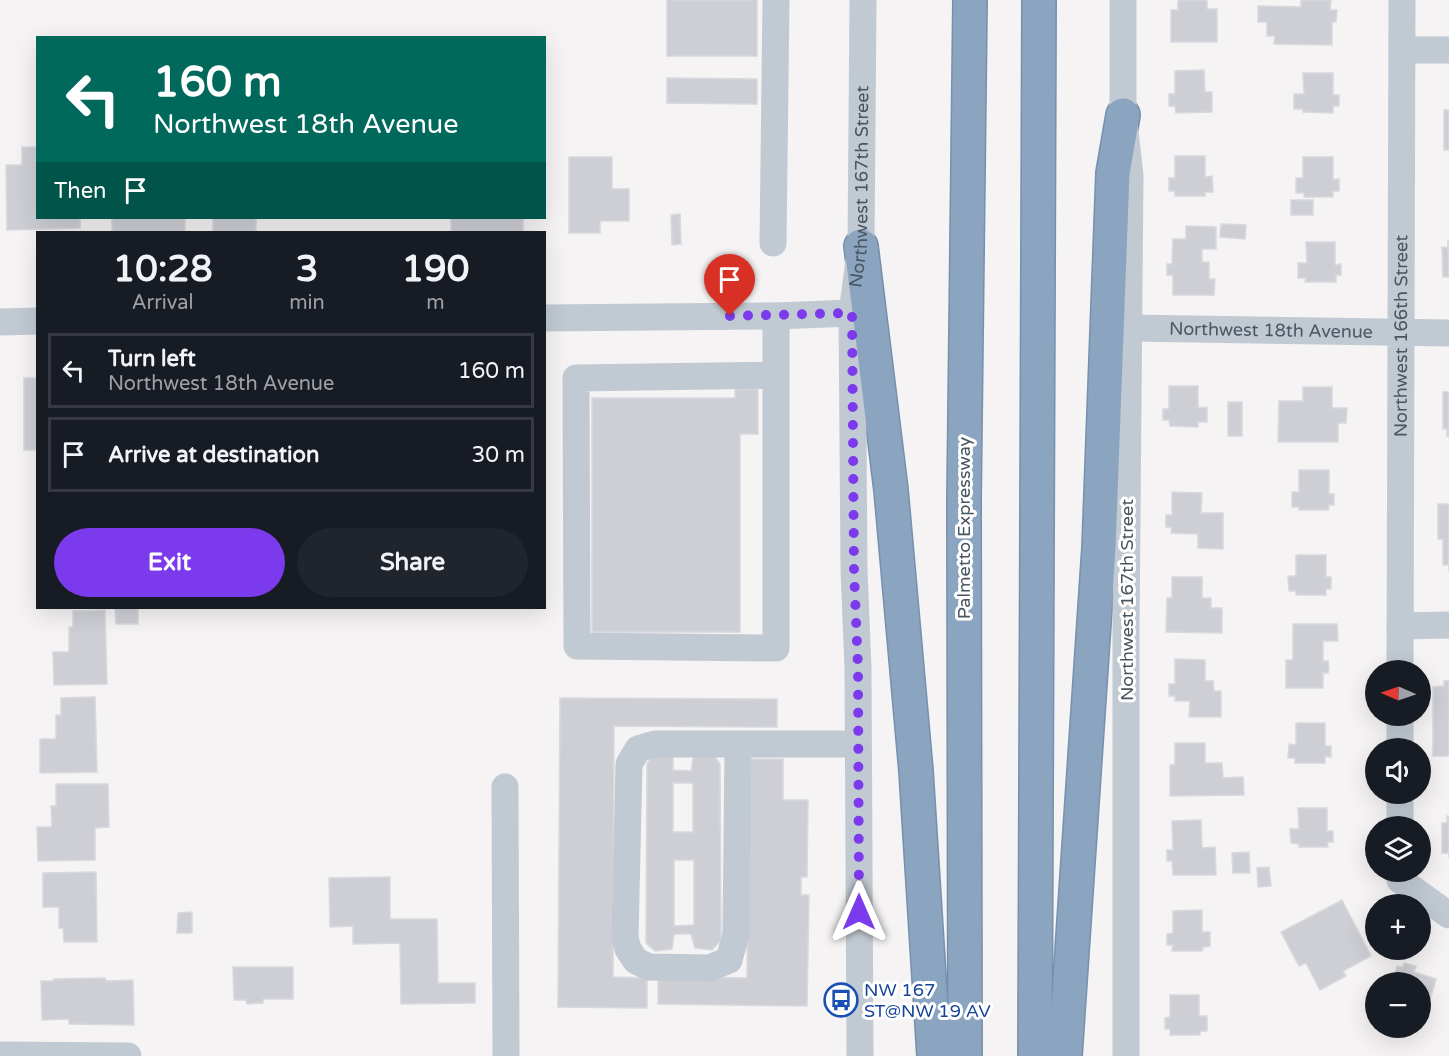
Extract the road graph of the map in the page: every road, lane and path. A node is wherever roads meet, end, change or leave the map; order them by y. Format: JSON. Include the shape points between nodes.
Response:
{"nodes":[{"id":1,"x":776,"y":0,"type":"edge"},
{"id":2,"x":863,"y":0,"type":"edge"},
{"id":3,"x":970,"y":0,"type":"edge"},
{"id":4,"x":1039,"y":0,"type":"edge"},
{"id":5,"x":1123,"y":0,"type":"edge"},
{"id":6,"x":1402,"y":0,"type":"edge"},
{"id":7,"x":1402,"y":50,"type":"junction"},
{"id":8,"x":1449,"y":50,"type":"edge"},
{"id":9,"x":1124,"y":115,"type":"junction"},
{"id":10,"x":773,"y":243,"type":"dead end"},
{"id":11,"x":861,"y":246,"type":"junction"},
{"id":12,"x":852,"y":313,"type":"junction"},
{"id":13,"x":776,"y":316,"type":"junction"},
{"id":14,"x":546,"y":318,"type":"edge"},
{"id":15,"x":36,"y":321,"type":"edge"},
{"id":16,"x":0,"y":322,"type":"edge"},
{"id":17,"x":1130,"y":328,"type":"junction"},
{"id":18,"x":1401,"y":333,"type":"junction"},
{"id":19,"x":1449,"y":333,"type":"edge"},
{"id":20,"x":776,"y":375,"type":"junction"},
{"id":21,"x":1400,"y":626,"type":"junction"},
{"id":22,"x":1449,"y":626,"type":"edge"},
{"id":23,"x":1400,"y":660,"type":"edge"},
{"id":24,"x":738,"y":744,"type":"junction"},
{"id":25,"x":858,"y":744,"type":"junction"},
{"id":26,"x":505,"y":787,"type":"dead end"},
{"id":27,"x":1408,"y":882,"type":"edge"},
{"id":28,"x":1449,"y":915,"type":"edge"},
{"id":29,"x":0,"y":1055,"type":"edge"},
{"id":30,"x":128,"y":1056,"type":"edge"},
{"id":31,"x":506,"y":1056,"type":"edge"},
{"id":32,"x":860,"y":1056,"type":"edge"},
{"id":33,"x":934,"y":1056,"type":"edge"},
{"id":34,"x":965,"y":1056,"type":"edge"},
{"id":35,"x":1035,"y":1056,"type":"edge"},
{"id":36,"x":1065,"y":1056,"type":"edge"},
{"id":37,"x":1126,"y":1056,"type":"edge"}],
"edges":[{"from":1,"to":10,"type":"street"},
{"from":2,"to":11,"type":"street","name":"Northwest 167th Street"},
{"from":3,"to":34,"type":"highway","name":"Palmetto Expressway","via":[[964,500]]},
{"from":4,"to":35,"type":"highway"},
{"from":5,"to":9,"type":"street","name":"Northwest 167th Street"},
{"from":6,"to":7,"type":"street","name":"Northwest 166th Street"},
{"from":7,"to":8,"type":"street"},
{"from":7,"to":18,"type":"street","name":"Northwest 166th Street"},
{"from":9,"to":17,"type":"street","name":"Northwest 167th Street","via":[[1130,176]]},
{"from":9,"to":36,"type":"highway","via":[[1113,173],[1100,548]]},
{"from":11,"to":12,"type":"street","name":"Northwest 167th Street"},
{"from":11,"to":33,"type":"highway","via":[[891,490],[916,771]]},
{"from":12,"to":13,"type":"street"},
{"from":12,"to":25,"type":"street","name":"Northwest 167th Street"},
{"from":13,"to":14,"type":"street"},
{"from":13,"to":20,"type":"street"},
{"from":15,"to":16,"type":"street"},
{"from":17,"to":18,"type":"street","name":"Northwest 18th Avenue"},
{"from":17,"to":37,"type":"street","name":"Northwest 167th Street"},
{"from":18,"to":19,"type":"street","name":"Northwest 18th Avenue"},
{"from":18,"to":21,"type":"street","name":"Northwest 166th Street"},
{"from":20,"to":20,"type":"street","via":[[776,648],[577,646],[576,378]]},
{"from":21,"to":22,"type":"street"},
{"from":21,"to":23,"type":"street","name":"Northwest 166th Street"},
{"from":24,"to":24,"type":"street","via":[[655,744],[638,749],[629,764],[625,938],[636,961],[649,967],[710,968],[729,960],[736,934]]},
{"from":24,"to":25,"type":"street"},
{"from":25,"to":32,"type":"street","name":"Northwest 167th Street"},
{"from":26,"to":31,"type":"street"},
{"from":27,"to":28,"type":"street"},
{"from":29,"to":30,"type":"street"}]}
